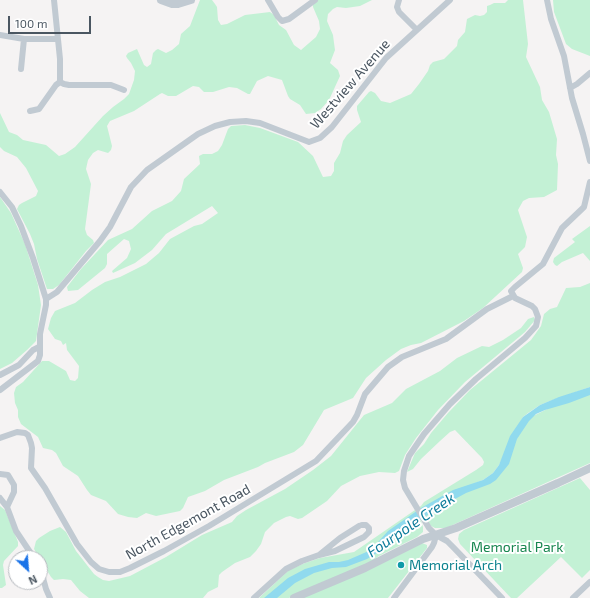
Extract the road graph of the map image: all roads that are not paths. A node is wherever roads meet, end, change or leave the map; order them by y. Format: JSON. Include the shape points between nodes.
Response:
{"nodes":[{"id":1,"x":54,"y":0,"type":"edge"},
{"id":2,"x":160,"y":0,"type":"edge"},
{"id":3,"x":191,"y":0,"type":"edge"},
{"id":4,"x":268,"y":0,"type":"edge"},
{"id":5,"x":315,"y":0,"type":"edge"},
{"id":6,"x":399,"y":0,"type":"edge"},
{"id":7,"x":450,"y":0,"type":"edge"},
{"id":8,"x":548,"y":0,"type":"edge"},
{"id":9,"x":417,"y":30,"type":"junction"},
{"id":10,"x":0,"y":35,"type":"edge"},
{"id":11,"x":24,"y":39,"type":"junction"},
{"id":12,"x":57,"y":39,"type":"junction"},
{"id":13,"x":21,"y":69,"type":"dead end"},
{"id":14,"x":590,"y":72,"type":"edge"},
{"id":15,"x":60,"y":82,"type":"junction"},
{"id":16,"x":570,"y":88,"type":"junction"},
{"id":17,"x":124,"y":90,"type":"dead end"},
{"id":18,"x":30,"y":111,"type":"dead end"},
{"id":19,"x":590,"y":130,"type":"edge"},
{"id":20,"x":584,"y":134,"type":"junction"},
{"id":21,"x":590,"y":161,"type":"edge"},
{"id":22,"x":590,"y":182,"type":"edge"},
{"id":23,"x":0,"y":192,"type":"edge"},
{"id":24,"x":513,"y":296,"type":"junction"},
{"id":25,"x":46,"y":299,"type":"junction"},
{"id":26,"x":39,"y":347,"type":"junction"},
{"id":27,"x":0,"y":375,"type":"edge"},
{"id":28,"x":0,"y":390,"type":"edge"},
{"id":29,"x":0,"y":438,"type":"edge"},
{"id":30,"x":590,"y":468,"type":"edge"},
{"id":31,"x":0,"y":474,"type":"edge"},
{"id":32,"x":0,"y":498,"type":"edge"},
{"id":33,"x":7,"y":507,"type":"junction"},
{"id":34,"x":436,"y":535,"type":"junction"},
{"id":35,"x":29,"y":550,"type":"edge"},
{"id":36,"x":319,"y":555,"type":"junction"},
{"id":37,"x":590,"y":582,"type":"edge"},
{"id":38,"x":254,"y":598,"type":"edge"},
{"id":39,"x":294,"y":598,"type":"edge"},
{"id":40,"x":394,"y":598,"type":"edge"},
{"id":41,"x":502,"y":598,"type":"edge"},
{"id":42,"x":573,"y":598,"type":"edge"}],
"edges":[{"from":1,"to":12,"type":"street"},
{"from":2,"to":3,"type":"street","via":[[178,4]]},
{"from":4,"to":5,"type":"street","via":[[282,21],[289,19]]},
{"from":6,"to":9,"type":"street","via":[[397,4],[400,12]]},
{"from":7,"to":9,"type":"street","name":"Westview Avenue"},
{"from":8,"to":16,"type":"street"},
{"from":9,"to":25,"type":"street","name":"Westview Avenue","via":[[386,58],[332,127],[317,140],[305,141],[253,122],[230,122],[198,134],[148,170],[131,187],[100,241],[57,292]]},
{"from":10,"to":11,"type":"street"},
{"from":11,"to":12,"type":"street"},
{"from":11,"to":13,"type":"street"},
{"from":12,"to":15,"type":"street"},
{"from":14,"to":16,"type":"street"},
{"from":15,"to":17,"type":"street","via":[[111,85]]},
{"from":15,"to":18,"type":"street","via":[[39,109]]},
{"from":16,"to":20,"type":"street"},
{"from":19,"to":20,"type":"street"},
{"from":20,"to":21,"type":"street"},
{"from":22,"to":24,"type":"street","via":[[584,207],[562,228],[543,264],[513,288]]},
{"from":23,"to":25,"type":"street","via":[[21,226]]},
{"from":24,"to":29,"type":"street","name":"North Edgemont Road","via":[[487,309],[446,339],[406,354],[392,363],[365,394],[353,422],[322,456],[301,471],[186,539],[130,568],[114,572],[104,571],[95,566],[70,533],[31,468],[31,442],[28,435],[17,432]]},
{"from":24,"to":34,"type":"street","via":[[532,306],[538,317],[536,326],[462,392],[424,434],[406,464],[403,480],[407,493],[428,528]]},
{"from":25,"to":26,"type":"street"},
{"from":26,"to":27,"type":"street","via":[[19,364]]},
{"from":26,"to":28,"type":"street","via":[[38,361]]},
{"from":30,"to":34,"type":"street"},
{"from":31,"to":33,"type":"street","via":[[8,475],[14,485],[14,492]]},
{"from":32,"to":33,"type":"street"},
{"from":33,"to":35,"type":"street","via":[[16,531]]},
{"from":34,"to":39,"type":"street"},
{"from":34,"to":40,"type":"street","via":[[432,547]]},
{"from":34,"to":41,"type":"street","via":[[451,544]]},
{"from":36,"to":36,"type":"street","via":[[360,525],[369,528],[364,537],[335,551]]},
{"from":36,"to":38,"type":"street","via":[[286,569]]},
{"from":37,"to":42,"type":"street"}]}
